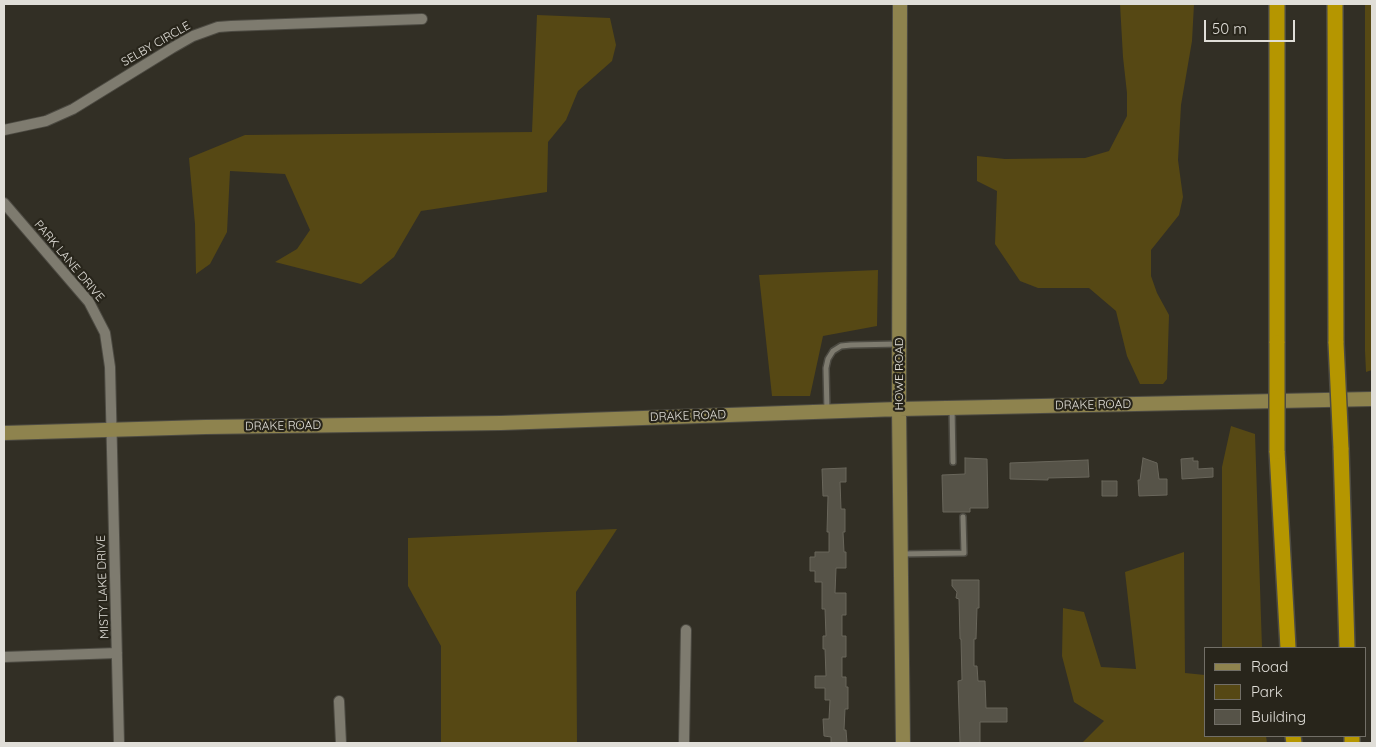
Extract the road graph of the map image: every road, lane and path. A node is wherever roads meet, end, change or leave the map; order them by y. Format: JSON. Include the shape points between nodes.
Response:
{"nodes":[{"id":1,"x":900,"y":4,"type":"edge"},
{"id":2,"x":1277,"y":4,"type":"edge"},
{"id":3,"x":1335,"y":4,"type":"edge"},
{"id":4,"x":422,"y":19,"type":"dead end"},
{"id":5,"x":4,"y":130,"type":"edge"},
{"id":6,"x":4,"y":203,"type":"edge"},
{"id":7,"x":898,"y":344,"type":"junction"},
{"id":8,"x":1372,"y":399,"type":"edge"},
{"id":9,"x":952,"y":408,"type":"junction"},
{"id":10,"x":898,"y":409,"type":"junction"},
{"id":11,"x":827,"y":412,"type":"junction"},
{"id":12,"x":111,"y":430,"type":"junction"},
{"id":13,"x":4,"y":433,"type":"edge"},
{"id":14,"x":953,"y":462,"type":"dead end"},
{"id":15,"x":963,"y":517,"type":"dead end"},
{"id":16,"x":901,"y":554,"type":"junction"},
{"id":17,"x":686,"y":630,"type":"dead end"},
{"id":18,"x":1288,"y":647,"type":"edge"},
{"id":19,"x":1347,"y":647,"type":"edge"},
{"id":20,"x":117,"y":653,"type":"junction"},
{"id":21,"x":4,"y":657,"type":"edge"},
{"id":22,"x":339,"y":701,"type":"dead end"},
{"id":23,"x":119,"y":743,"type":"edge"},
{"id":24,"x":341,"y":743,"type":"edge"},
{"id":25,"x":684,"y":743,"type":"edge"},
{"id":26,"x":903,"y":743,"type":"edge"}],
"edges":[{"from":1,"to":7,"type":"street","name":"HOWE ROAD"},
{"from":2,"to":18,"type":"highway","bridge":true,"via":[[1277,451]]},
{"from":3,"to":19,"type":"highway","bridge":true,"via":[[1336,343]]},
{"from":4,"to":5,"type":"street","name":"SELBY CIRCLE","via":[[218,27],[193,36],[73,109],[46,121]]},
{"from":6,"to":12,"type":"street","name":"PARK LANE DRIVE","via":[[98,316],[106,333],[110,367]]},
{"from":7,"to":10,"type":"street","name":"HOWE ROAD"},
{"from":7,"to":11,"type":"lane","via":[[841,346],[833,351],[826,368]]},
{"from":8,"to":9,"type":"street","name":"DRAKE ROAD"},
{"from":9,"to":10,"type":"street","name":"DRAKE ROAD"},
{"from":9,"to":14,"type":"lane"},
{"from":10,"to":11,"type":"street","name":"DRAKE ROAD"},
{"from":10,"to":16,"type":"street","name":"HOWE ROAD"},
{"from":11,"to":12,"type":"street","name":"DRAKE ROAD","via":[[501,423]]},
{"from":12,"to":13,"type":"street","name":"DRAKE ROAD"},
{"from":12,"to":20,"type":"street","name":"MISTY LAKE DRIVE"},
{"from":15,"to":16,"type":"lane","via":[[964,553]]},
{"from":16,"to":26,"type":"street","name":"HOWE ROAD"},
{"from":17,"to":25,"type":"street"},
{"from":20,"to":21,"type":"street"},
{"from":20,"to":23,"type":"street","name":"MISTY LAKE DRIVE"},
{"from":22,"to":24,"type":"street"}]}
